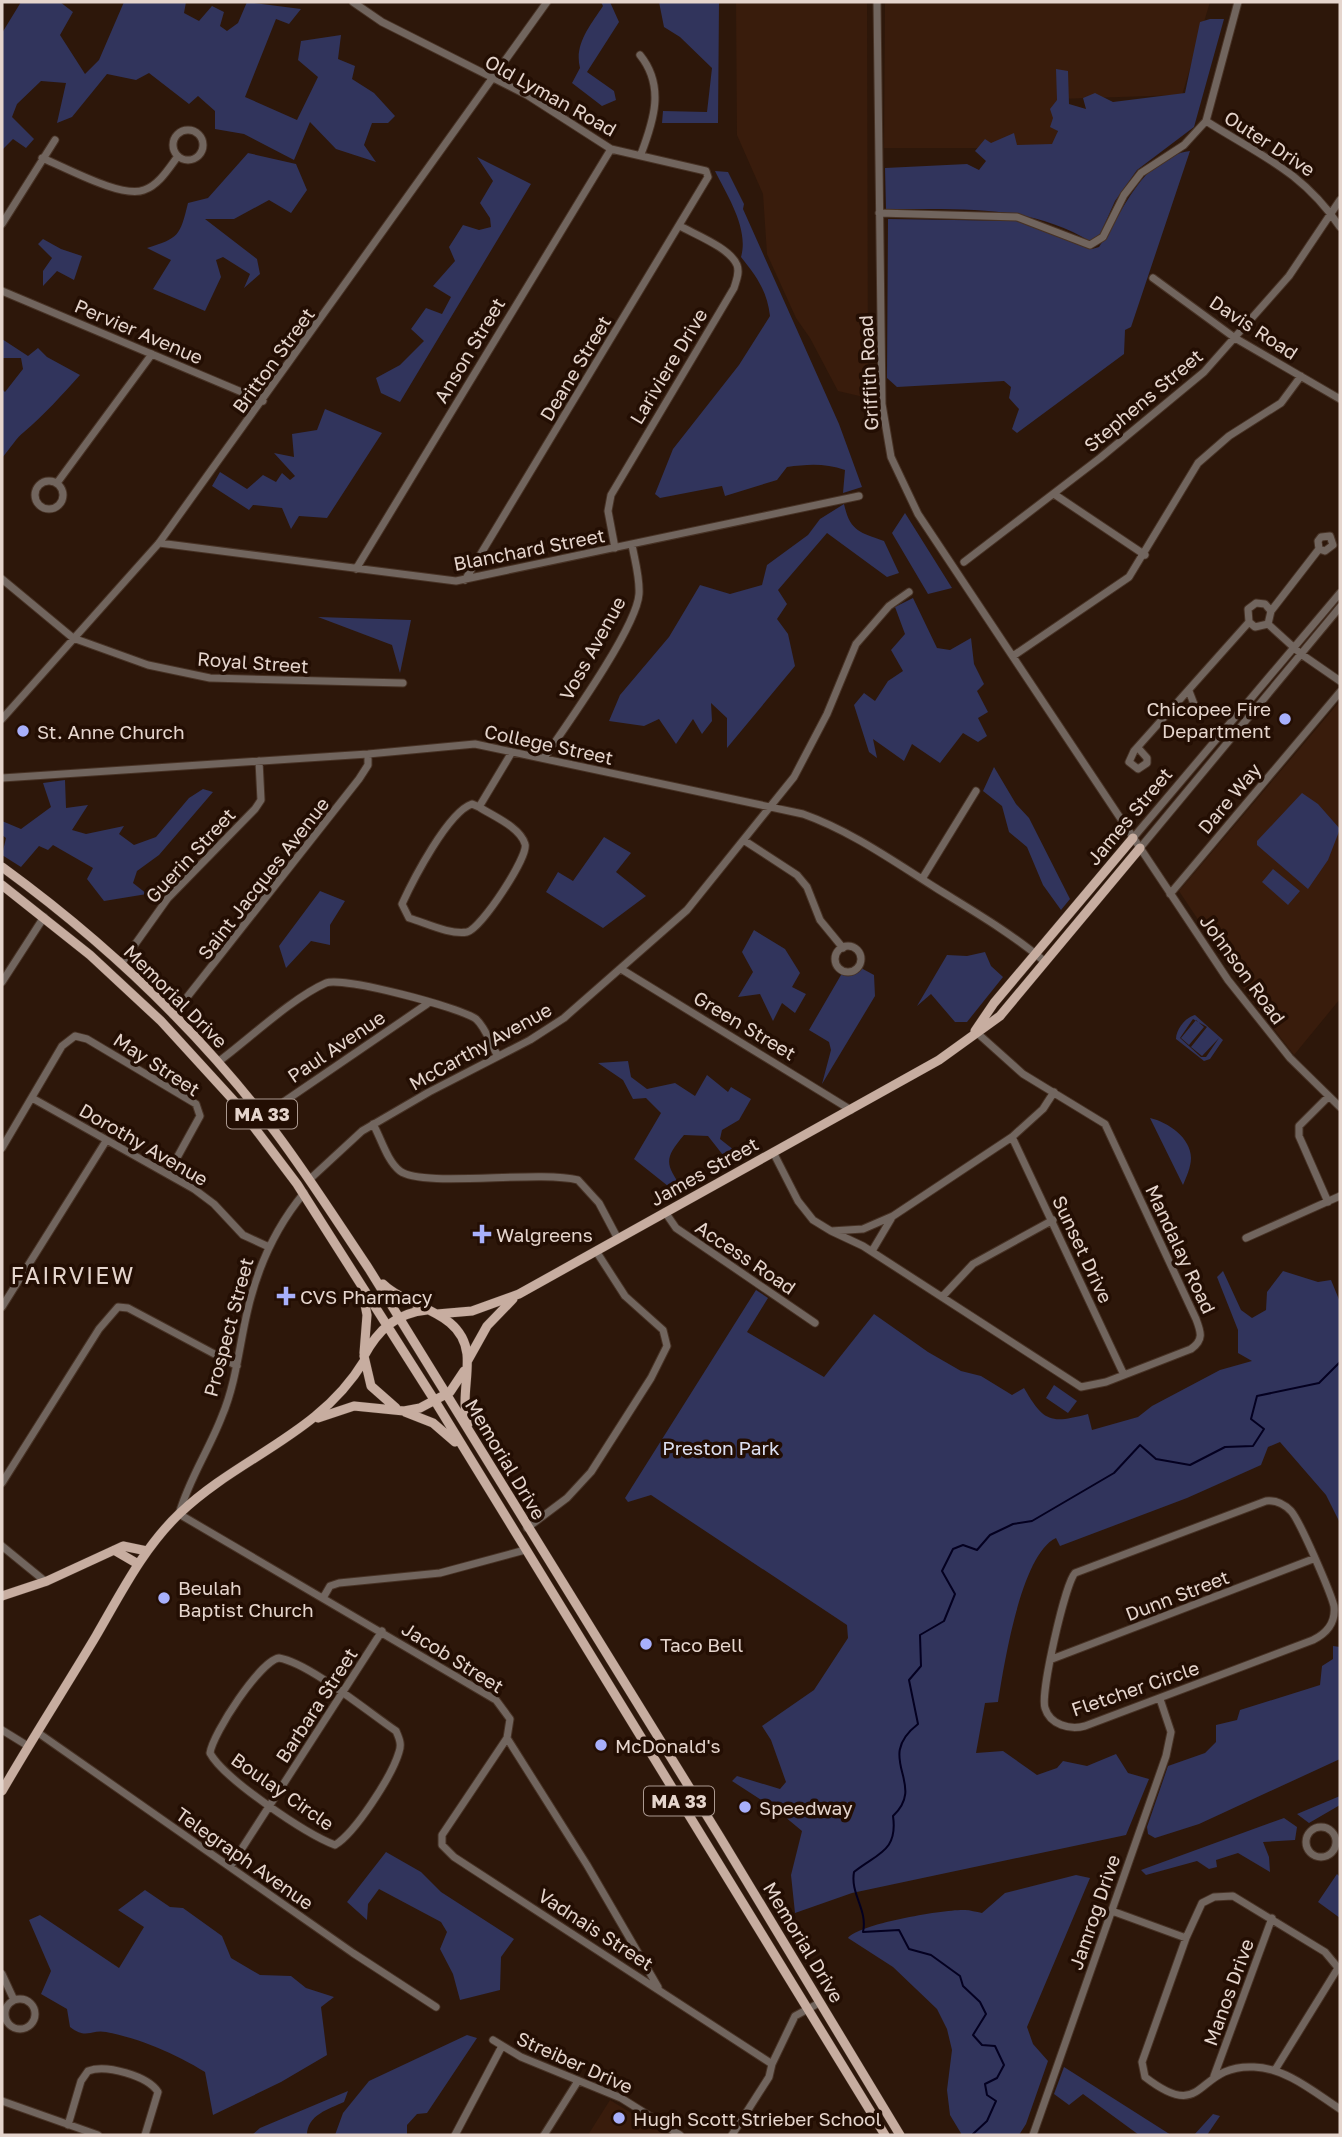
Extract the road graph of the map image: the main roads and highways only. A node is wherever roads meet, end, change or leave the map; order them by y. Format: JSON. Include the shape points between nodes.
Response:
{"nodes":[{"id":1,"x":1133,"y":838,"type":"road end"},
{"id":2,"x":1140,"y":848,"type":"road end"},
{"id":3,"x":2,"y":867,"type":"edge"},
{"id":4,"x":2,"y":885,"type":"edge"},
{"id":5,"x":975,"y":1031,"type":"junction"},
{"id":6,"x":369,"y":1269,"type":"junction"},
{"id":7,"x":356,"y":1276,"type":"junction"},
{"id":8,"x":519,"y":1294,"type":"junction"},
{"id":9,"x":433,"y":1312,"type":"junction"},
{"id":10,"x":399,"y":1318,"type":"junction"},
{"id":11,"x":386,"y":1326,"type":"junction"},
{"id":12,"x":364,"y":1359,"type":"junction"},
{"id":13,"x":467,"y":1364,"type":"junction"},
{"id":14,"x":447,"y":1395,"type":"junction"},
{"id":15,"x":435,"y":1402,"type":"junction"},
{"id":16,"x":400,"y":1410,"type":"junction"},
{"id":17,"x":314,"y":1420,"type":"junction"},
{"id":18,"x":471,"y":1436,"type":"junction"},
{"id":19,"x":464,"y":1450,"type":"junction"},
{"id":20,"x":114,"y":1550,"type":"junction"},
{"id":21,"x":147,"y":1551,"type":"junction"},
{"id":22,"x":138,"y":1564,"type":"junction"},
{"id":23,"x":2,"y":1596,"type":"edge"},
{"id":24,"x":625,"y":1683,"type":"junction"},
{"id":25,"x":613,"y":1693,"type":"junction"},
{"id":26,"x":2,"y":1791,"type":"edge"},
{"id":27,"x":885,"y":2135,"type":"edge"},
{"id":28,"x":900,"y":2135,"type":"edge"}],
"edges":[{"from":1,"to":5,"type":"main road","name":"James Street"},
{"from":2,"to":5,"type":"main road","name":"James Street","via":[[1000,1016]]},
{"from":3,"to":6,"type":"main road","name":"Memorial Drive","number":"MA 33","via":[[121,964],[218,1062],[310,1179]]},
{"from":4,"to":7,"type":"main road","name":"Memorial Drive","number":"MA 33","via":[[112,974],[179,1040],[251,1122],[304,1193]]},
{"from":5,"to":8,"type":"main road","name":"James Street","via":[[939,1060]]},
{"from":6,"to":9,"type":"main road","via":[[396,1295]]},
{"from":6,"to":10,"type":"main road","name":"Memorial Drive","number":"MA 33"},
{"from":7,"to":11,"type":"main road","name":"Memorial Drive","number":"MA 33"},
{"from":7,"to":12,"type":"main road","via":[[366,1306]]},
{"from":8,"to":9,"type":"main road","name":"James Street","via":[[472,1311]]},
{"from":8,"to":13,"type":"main road","name":"James Street","via":[[487,1326]]},
{"from":9,"to":10,"type":"main road","name":"James Street"},
{"from":9,"to":13,"type":"main road","via":[[461,1336]]},
{"from":10,"to":11,"type":"main road","name":"James Street"},
{"from":10,"to":14,"type":"main road","name":"Memorial Drive","number":"MA 33"},
{"from":11,"to":12,"type":"main road"},
{"from":11,"to":15,"type":"main road","name":"Memorial Drive","number":"MA 33"},
{"from":12,"to":16,"type":"main road","via":[[371,1386]]},
{"from":12,"to":17,"type":"main road","via":[[346,1389]]},
{"from":13,"to":14,"type":"main road","name":"James Street"},
{"from":13,"to":18,"type":"main road","via":[[463,1401]]},
{"from":14,"to":15,"type":"main road"},
{"from":14,"to":18,"type":"main road","name":"Memorial Drive","number":"MA 33"},
{"from":15,"to":16,"type":"main road"},
{"from":15,"to":19,"type":"main road","name":"Memorial Drive","number":"MA 33"},
{"from":16,"to":17,"type":"main road","via":[[354,1406]]},
{"from":16,"to":19,"type":"main road","via":[[438,1426]]},
{"from":17,"to":21,"type":"main road","via":[[201,1495]]},
{"from":18,"to":24,"type":"main road","name":"Memorial Drive","number":"MA 33"},
{"from":19,"to":25,"type":"main road","name":"Memorial Drive","number":"MA 33"},
{"from":20,"to":21,"type":"main road","via":[[123,1546]]},
{"from":20,"to":22,"type":"main road"},
{"from":20,"to":23,"type":"main road","via":[[46,1582]]},
{"from":21,"to":22,"type":"main road"},
{"from":22,"to":26,"type":"main road"},
{"from":24,"to":25,"type":"main road"},
{"from":24,"to":28,"type":"main road","name":"Memorial Drive","number":"MA 33"},
{"from":25,"to":27,"type":"main road","name":"Memorial Drive","number":"MA 33"}]}
